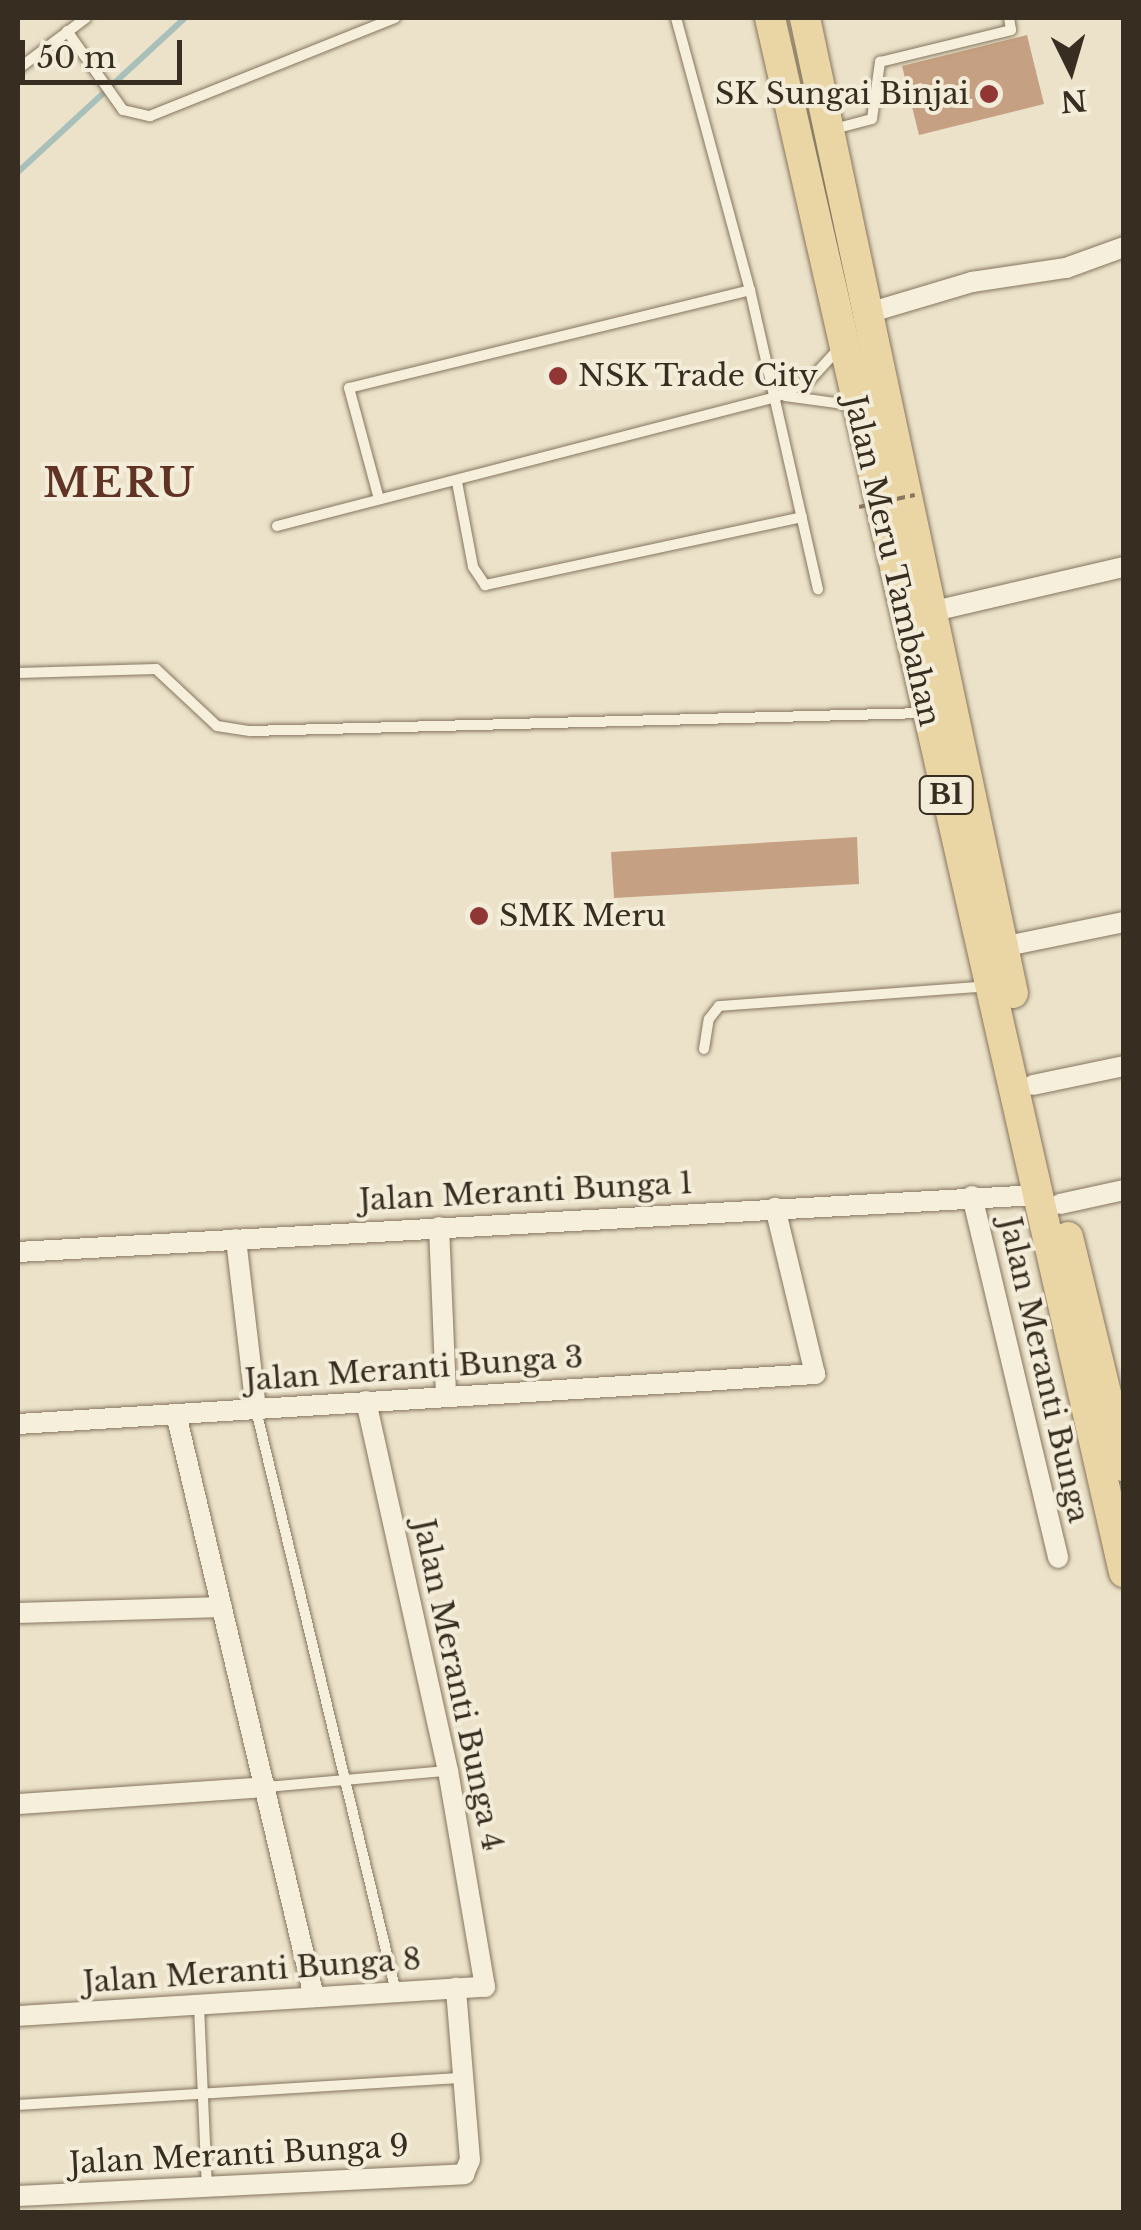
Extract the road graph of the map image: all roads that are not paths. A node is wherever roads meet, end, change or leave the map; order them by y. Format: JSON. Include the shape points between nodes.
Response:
{"nodes":[{"id":1,"x":86,"y":18,"type":"edge"},
{"id":2,"x":396,"y":18,"type":"edge"},
{"id":3,"x":676,"y":18,"type":"edge"},
{"id":4,"x":770,"y":18,"type":"edge"},
{"id":5,"x":806,"y":18,"type":"edge"},
{"id":6,"x":1009,"y":18,"type":"edge"},
{"id":7,"x":67,"y":32,"type":"junction"},
{"id":8,"x":18,"y":69,"type":"edge"},
{"id":9,"x":830,"y":130,"type":"junction"},
{"id":10,"x":1124,"y":248,"type":"edge"},
{"id":11,"x":750,"y":290,"type":"junction"},
{"id":12,"x":868,"y":313,"type":"junction"},
{"id":13,"x":843,"y":344,"type":"junction"},
{"id":14,"x":776,"y":397,"type":"junction"},
{"id":15,"x":857,"y":407,"type":"junction"},
{"id":16,"x":457,"y":482,"type":"junction"},
{"id":17,"x":379,"y":499,"type":"junction"},
{"id":18,"x":802,"y":517,"type":"junction"},
{"id":19,"x":276,"y":526,"type":"dead end"},
{"id":20,"x":1124,"y":567,"type":"edge"},
{"id":21,"x":818,"y":590,"type":"dead end"},
{"id":22,"x":930,"y":612,"type":"junction"},
{"id":23,"x":18,"y":674,"type":"edge"},
{"id":24,"x":927,"y":712,"type":"junction"},
{"id":25,"x":1124,"y":922,"type":"edge"},
{"id":26,"x":1002,"y":948,"type":"junction"},
{"id":27,"x":990,"y":986,"type":"junction"},
{"id":28,"x":704,"y":1050,"type":"dead end"},
{"id":29,"x":1124,"y":1066,"type":"edge"},
{"id":30,"x":1033,"y":1085,"type":"junction"},
{"id":31,"x":1124,"y":1190,"type":"edge"},
{"id":32,"x":972,"y":1196,"type":"junction"},
{"id":33,"x":1049,"y":1200,"type":"junction"},
{"id":34,"x":775,"y":1208,"type":"junction"},
{"id":35,"x":439,"y":1228,"type":"junction"},
{"id":36,"x":236,"y":1239,"type":"junction"},
{"id":37,"x":18,"y":1252,"type":"edge"},
{"id":38,"x":446,"y":1396,"type":"junction"},
{"id":39,"x":366,"y":1401,"type":"junction"},
{"id":40,"x":256,"y":1410,"type":"junction"},
{"id":41,"x":176,"y":1414,"type":"junction"},
{"id":42,"x":18,"y":1424,"type":"edge"},
{"id":43,"x":1124,"y":1466,"type":"edge"},
{"id":44,"x":1058,"y":1558,"type":"dead end"},
{"id":45,"x":1124,"y":1572,"type":"edge"},
{"id":46,"x":222,"y":1608,"type":"junction"},
{"id":47,"x":18,"y":1613,"type":"edge"},
{"id":48,"x":448,"y":1771,"type":"junction"},
{"id":49,"x":343,"y":1781,"type":"junction"},
{"id":50,"x":266,"y":1788,"type":"junction"},
{"id":51,"x":18,"y":1804,"type":"edge"},
{"id":52,"x":488,"y":1981,"type":"joint"},
{"id":53,"x":456,"y":1988,"type":"junction"},
{"id":54,"x":396,"y":1992,"type":"junction"},
{"id":55,"x":314,"y":1997,"type":"junction"},
{"id":56,"x":198,"y":2005,"type":"junction"},
{"id":57,"x":18,"y":2016,"type":"edge"},
{"id":58,"x":462,"y":2078,"type":"junction"},
{"id":59,"x":202,"y":2093,"type":"junction"},
{"id":60,"x":18,"y":2105,"type":"edge"},
{"id":61,"x":207,"y":2188,"type":"junction"},
{"id":62,"x":18,"y":2196,"type":"edge"}],
"edges":[{"from":1,"to":7,"type":"lane"},
{"from":2,"to":7,"type":"lane","via":[[150,116],[123,110]]},
{"from":3,"to":11,"type":"lane"},
{"from":4,"to":13,"type":"main road","name":"Jalan Meru Tambahan","number":"B1"},
{"from":5,"to":9,"type":"main road","name":"Jalan Meru Tambahan","number":"B1"},
{"from":6,"to":9,"type":"lane","via":[[1010,30],[880,62],[872,120]]},
{"from":7,"to":8,"type":"lane"},
{"from":9,"to":12,"type":"main road","name":"Jalan Meru Tambahan","number":"B1"},
{"from":10,"to":12,"type":"street","via":[[1066,268],[972,282]]},
{"from":11,"to":14,"type":"lane"},
{"from":11,"to":17,"type":"lane","via":[[349,388]]},
{"from":12,"to":22,"type":"main road","name":"Jalan Meru Tambahan","number":"B1"},
{"from":13,"to":14,"type":"lane","via":[[809,381]]},
{"from":13,"to":15,"type":"main road","name":"Jalan Meru Tambahan","number":"B1"},
{"from":14,"to":15,"type":"lane","via":[[833,398]]},
{"from":14,"to":16,"type":"lane"},
{"from":14,"to":18,"type":"lane"},
{"from":15,"to":24,"type":"main road","name":"Jalan Meru Tambahan","number":"B1"},
{"from":16,"to":17,"type":"lane"},
{"from":16,"to":18,"type":"lane","via":[[473,567],[485,585]]},
{"from":17,"to":19,"type":"lane"},
{"from":18,"to":21,"type":"lane"},
{"from":20,"to":22,"type":"street"},
{"from":22,"to":26,"type":"main road","name":"Jalan Meru Tambahan","number":"B1"},
{"from":23,"to":24,"type":"lane","via":[[156,669],[218,726],[250,731]]},
{"from":24,"to":27,"type":"main road","name":"Jalan Meru Tambahan","number":"B1"},
{"from":25,"to":26,"type":"street"},
{"from":26,"to":30,"type":"main road","name":"Jalan Meru Tambahan","number":"B1"},
{"from":27,"to":28,"type":"lane","via":[[719,1006],[708,1018]]},
{"from":27,"to":33,"type":"main road","name":"Jalan Meru Tambahan","number":"B1"},
{"from":29,"to":30,"type":"street"},
{"from":30,"to":33,"type":"main road","name":"Jalan Meru Tambahan","number":"B1"},
{"from":31,"to":33,"type":"street","name":"Jalan Meranti Bunga 1"},
{"from":32,"to":33,"type":"street","name":"Jalan Meranti Bunga 1"},
{"from":32,"to":34,"type":"street","name":"Jalan Meranti Bunga 1"},
{"from":32,"to":44,"type":"street","name":"Jalan Meranti Bunga"},
{"from":33,"to":43,"type":"main road","name":"Jalan Meru Tambahan","number":"B1"},
{"from":33,"to":45,"type":"main road","name":"Jalan Meru Tambahan","number":"B1"},
{"from":34,"to":35,"type":"street","name":"Jalan Meranti Bunga 1"},
{"from":34,"to":38,"type":"street","name":"Jalan Meranti Bunga 3","via":[[815,1374]]},
{"from":35,"to":36,"type":"street","name":"Jalan Meranti Bunga 1"},
{"from":35,"to":38,"type":"street"},
{"from":36,"to":37,"type":"street","name":"Jalan Meranti Bunga 1"},
{"from":36,"to":40,"type":"street"},
{"from":38,"to":39,"type":"street","name":"Jalan Meranti Bunga 3"},
{"from":39,"to":40,"type":"street","name":"Jalan Meranti Bunga 3"},
{"from":39,"to":48,"type":"street","name":"Jalan Meranti Bunga 4"},
{"from":40,"to":41,"type":"street","name":"Jalan Meranti Bunga 3"},
{"from":40,"to":49,"type":"lane"},
{"from":41,"to":42,"type":"street","name":"Jalan Meranti Bunga 3"},
{"from":41,"to":46,"type":"street"},
{"from":46,"to":47,"type":"street"},
{"from":46,"to":50,"type":"street"},
{"from":48,"to":49,"type":"lane"},
{"from":48,"to":52,"type":"street","name":"Jalan Meranti Bunga 4"},
{"from":49,"to":50,"type":"lane"},
{"from":49,"to":54,"type":"lane"},
{"from":50,"to":51,"type":"street"},
{"from":50,"to":55,"type":"street"},
{"from":52,"to":53,"type":"street","name":"Jalan Meranti Bunga 8"},
{"from":53,"to":54,"type":"street","name":"Jalan Meranti Bunga 8"},
{"from":53,"to":58,"type":"street"},
{"from":54,"to":55,"type":"street","name":"Jalan Meranti Bunga 8"},
{"from":55,"to":56,"type":"street","name":"Jalan Meranti Bunga 8"},
{"from":56,"to":57,"type":"street","name":"Jalan Meranti Bunga 8"},
{"from":56,"to":59,"type":"lane"},
{"from":58,"to":59,"type":"lane"},
{"from":58,"to":61,"type":"street","name":"Jalan Meranti Bunga 9","via":[[470,2160],[464,2174]]},
{"from":59,"to":60,"type":"lane"},
{"from":59,"to":61,"type":"lane"},
{"from":61,"to":62,"type":"street","name":"Jalan Meranti Bunga 9"}]}
